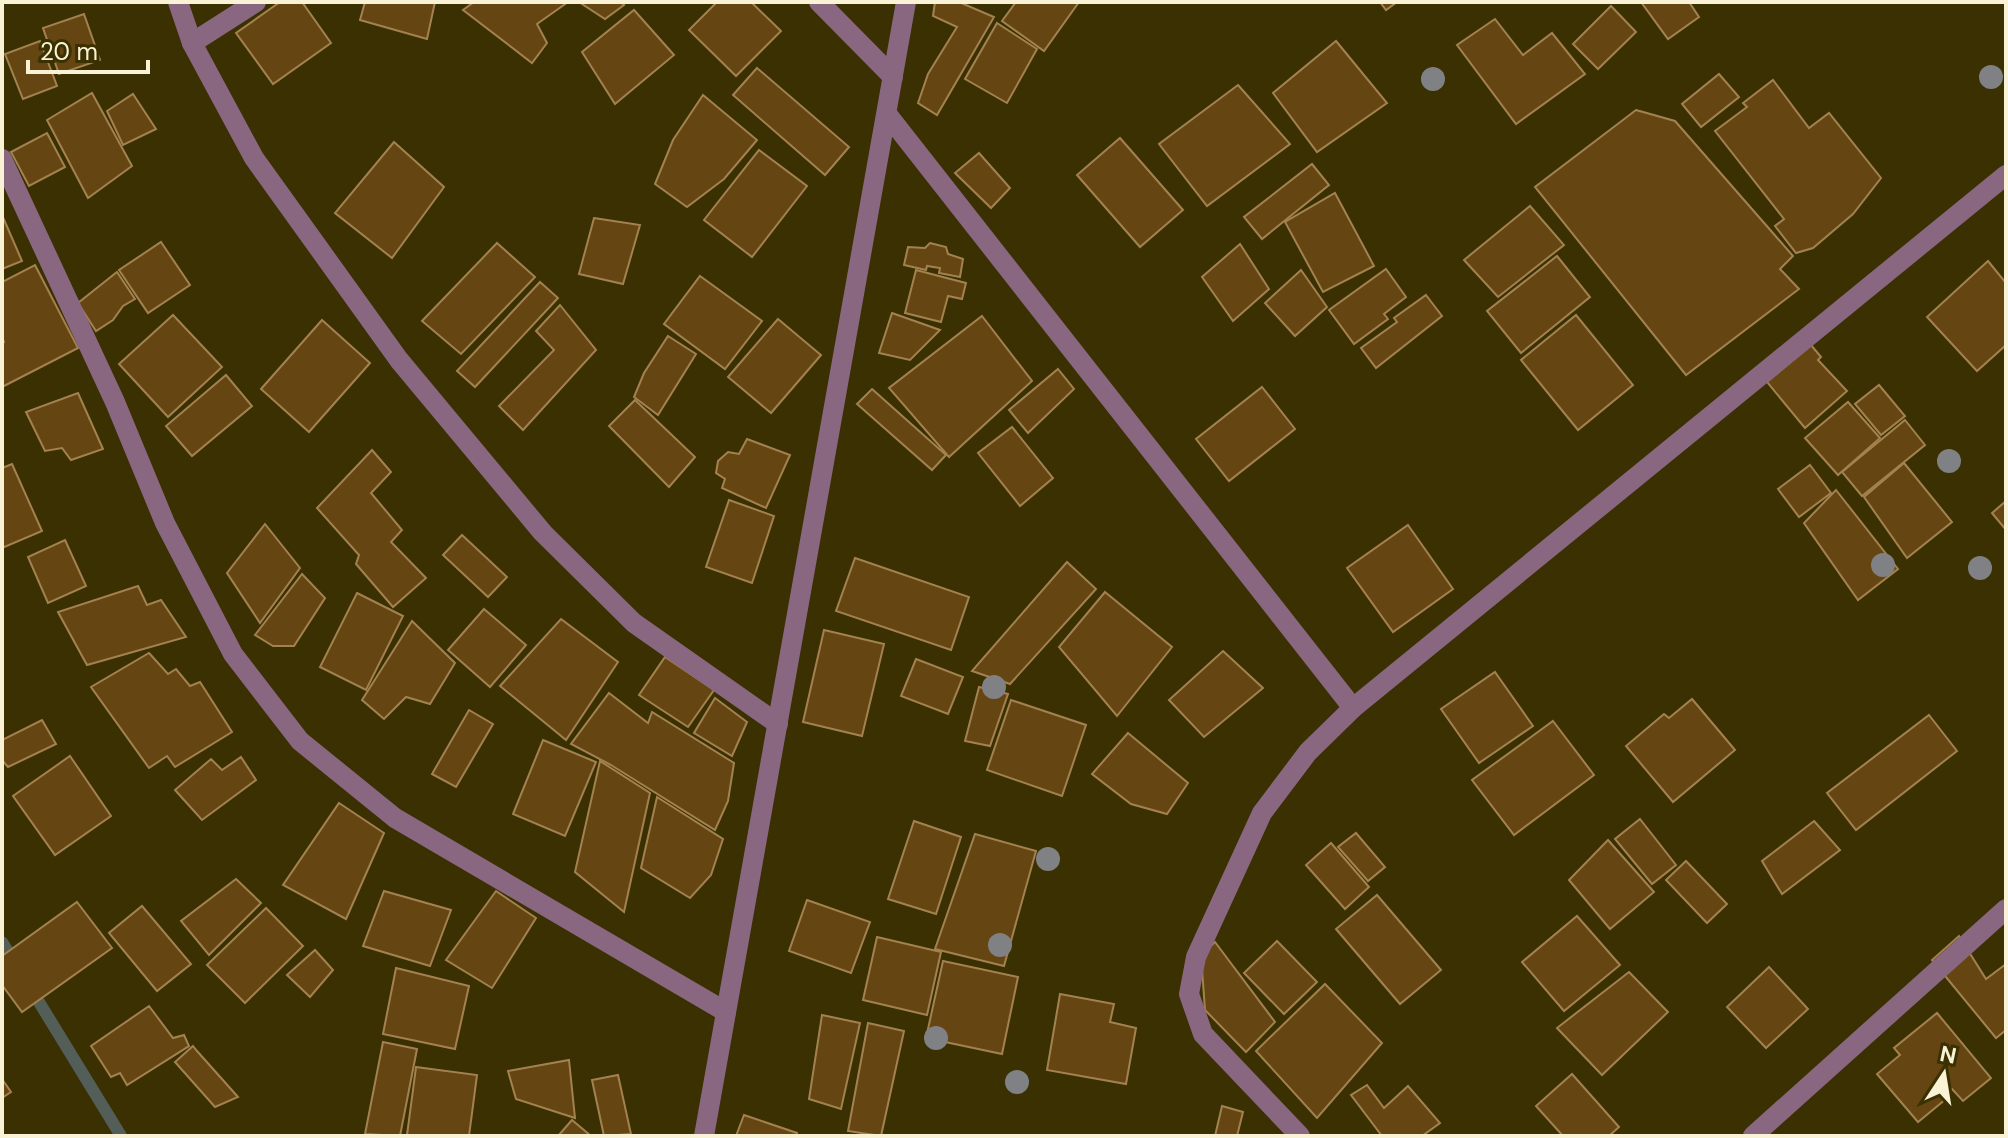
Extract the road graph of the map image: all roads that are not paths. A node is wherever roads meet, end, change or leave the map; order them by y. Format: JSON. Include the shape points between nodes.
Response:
{"nodes":[{"id":1,"x":178,"y":2,"type":"edge"},
{"id":2,"x":256,"y":2,"type":"edge"},
{"id":3,"x":819,"y":2,"type":"edge"},
{"id":4,"x":906,"y":2,"type":"edge"},
{"id":5,"x":192,"y":43,"type":"junction"},
{"id":6,"x":893,"y":77,"type":"junction"},
{"id":7,"x":887,"y":114,"type":"junction"},
{"id":8,"x":2,"y":159,"type":"edge"},
{"id":9,"x":2006,"y":175,"type":"edge"},
{"id":10,"x":1353,"y":708,"type":"junction"},
{"id":11,"x":778,"y":724,"type":"junction"},
{"id":12,"x":2006,"y":909,"type":"edge"},
{"id":13,"x":726,"y":1012,"type":"junction"},
{"id":14,"x":704,"y":1136,"type":"edge"},
{"id":15,"x":1300,"y":1136,"type":"edge"},
{"id":16,"x":1753,"y":1136,"type":"edge"}],
"edges":[{"from":1,"to":5,"type":"street"},
{"from":2,"to":5,"type":"street"},
{"from":3,"to":6,"type":"street"},
{"from":4,"to":6,"type":"street"},
{"from":5,"to":11,"type":"street","via":[[254,158],[399,360],[543,533],[634,623]]},
{"from":6,"to":7,"type":"street"},
{"from":7,"to":10,"type":"street"},
{"from":7,"to":11,"type":"street"},
{"from":8,"to":13,"type":"street","via":[[165,523],[233,654],[300,741],[395,818]]},
{"from":9,"to":10,"type":"street"},
{"from":10,"to":15,"type":"street","via":[[1308,752],[1262,813],[1196,957],[1189,994],[1203,1034]]},
{"from":11,"to":13,"type":"street"},
{"from":12,"to":16,"type":"street"},
{"from":13,"to":14,"type":"street"}]}
